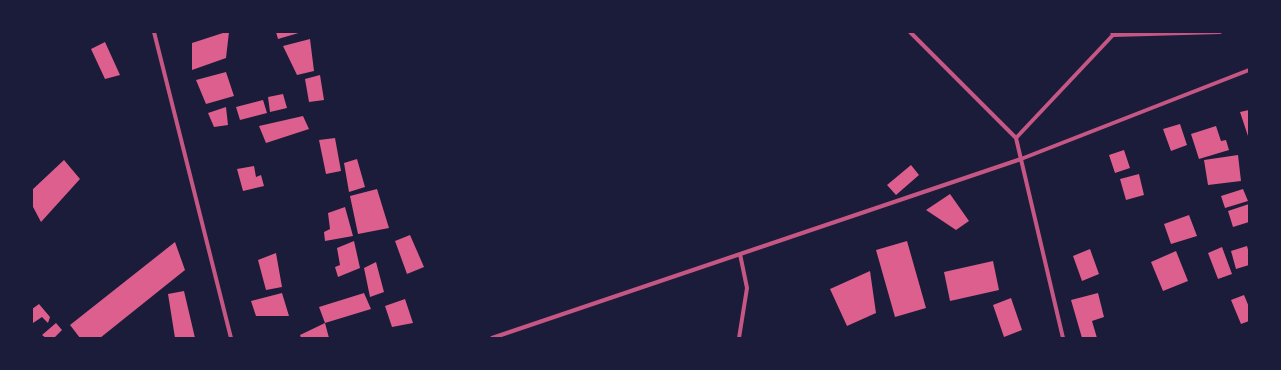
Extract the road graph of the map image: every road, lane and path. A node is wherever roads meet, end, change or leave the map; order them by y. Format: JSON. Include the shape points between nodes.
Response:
{"nodes":[{"id":1,"x":154,"y":32,"type":"edge"},
{"id":2,"x":910,"y":32,"type":"edge"},
{"id":3,"x":1220,"y":32,"type":"edge"},
{"id":4,"x":1112,"y":34,"type":"edge"},
{"id":5,"x":1249,"y":70,"type":"edge"},
{"id":6,"x":1016,"y":138,"type":"junction"},
{"id":7,"x":1021,"y":159,"type":"junction"},
{"id":8,"x":740,"y":254,"type":"junction"},
{"id":9,"x":231,"y":338,"type":"edge"},
{"id":10,"x":492,"y":338,"type":"edge"},
{"id":11,"x":739,"y":338,"type":"edge"},
{"id":12,"x":1063,"y":338,"type":"edge"}],
"edges":[{"from":1,"to":9,"type":"street"},
{"from":2,"to":6,"type":"street"},
{"from":3,"to":4,"type":"street"},
{"from":4,"to":6,"type":"street"},
{"from":5,"to":7,"type":"street"},
{"from":6,"to":7,"type":"street"},
{"from":7,"to":8,"type":"street"},
{"from":7,"to":12,"type":"street"},
{"from":8,"to":10,"type":"street"},
{"from":8,"to":11,"type":"street","via":[[747,288]]}]}
